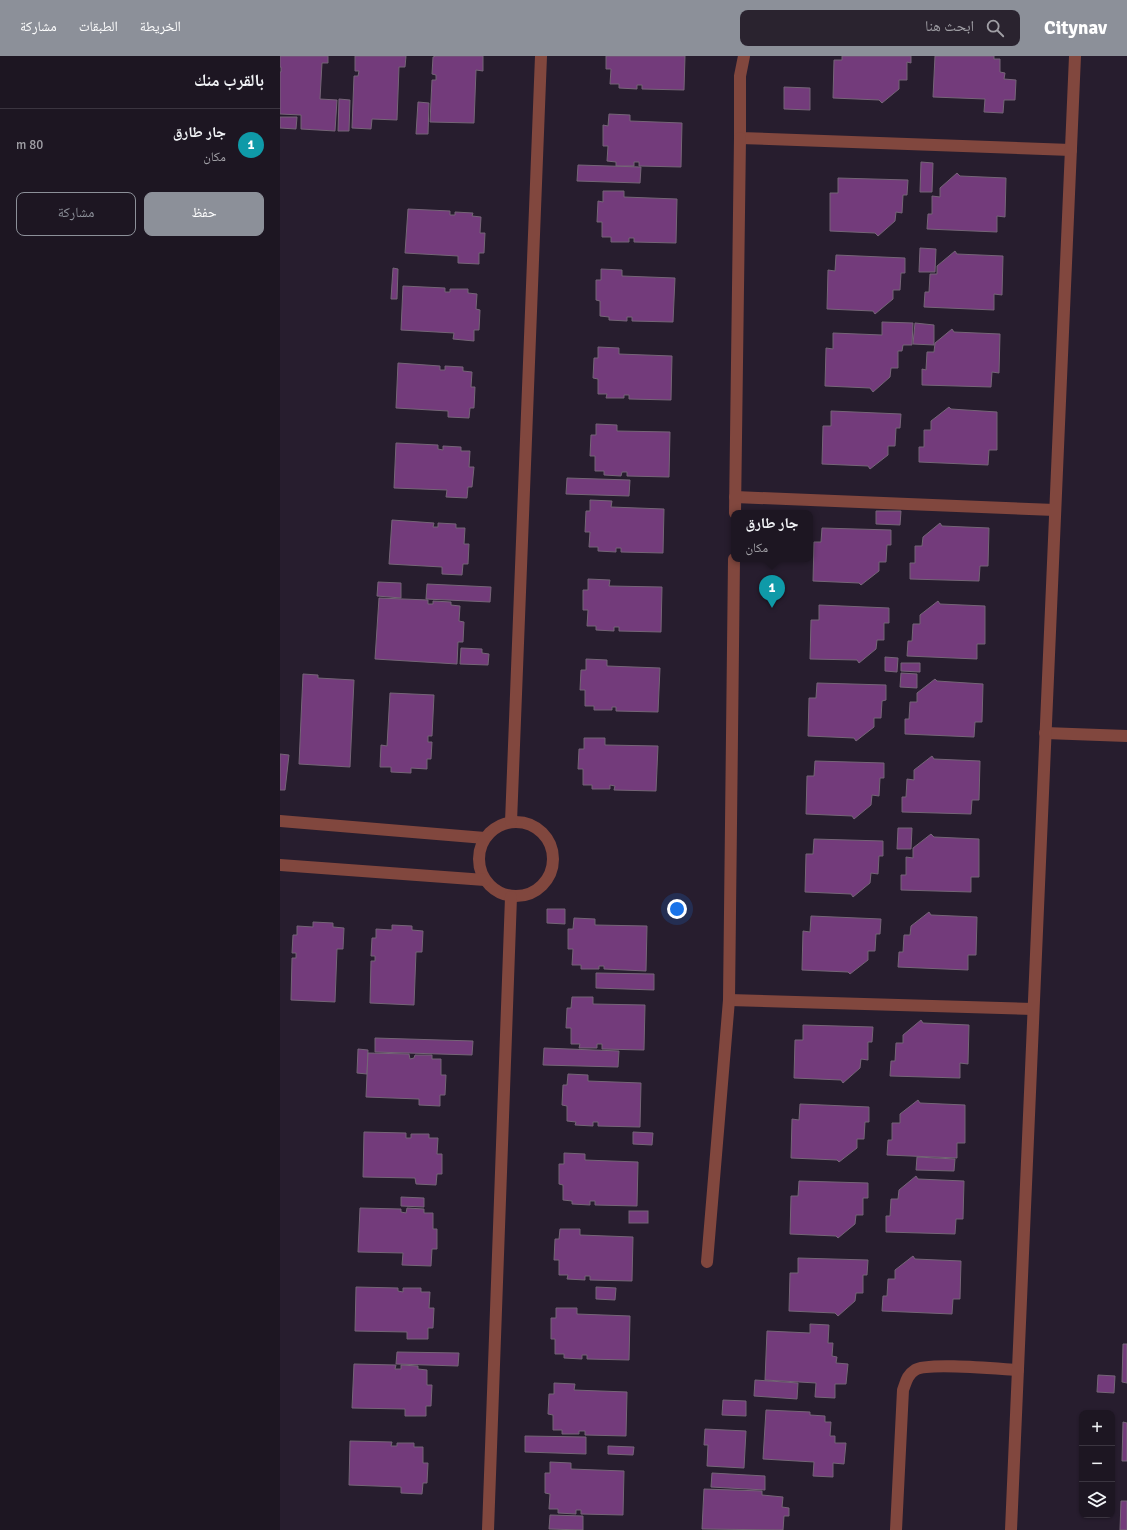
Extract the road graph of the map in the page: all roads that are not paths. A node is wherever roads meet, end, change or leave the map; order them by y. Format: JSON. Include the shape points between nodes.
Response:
{"nodes":[{"id":1,"x":541,"y":56,"type":"edge"},
{"id":2,"x":744,"y":56,"type":"edge"},
{"id":3,"x":1075,"y":56,"type":"edge"},
{"id":4,"x":740,"y":138,"type":"junction"},
{"id":5,"x":1070,"y":150,"type":"junction"},
{"id":6,"x":735,"y":497,"type":"junction"},
{"id":7,"x":735,"y":510,"type":"edge"},
{"id":8,"x":1054,"y":510,"type":"junction"},
{"id":9,"x":734,"y":562,"type":"edge"},
{"id":10,"x":1044,"y":733,"type":"junction"},
{"id":11,"x":1127,"y":736,"type":"edge"},
{"id":12,"x":280,"y":822,"type":"edge"},
{"id":13,"x":511,"y":822,"type":"junction"},
{"id":14,"x":485,"y":838,"type":"junction"},
{"id":15,"x":280,"y":865,"type":"edge"},
{"id":16,"x":485,"y":880,"type":"junction"},
{"id":17,"x":511,"y":897,"type":"junction"},
{"id":18,"x":729,"y":1000,"type":"junction"},
{"id":19,"x":1033,"y":1009,"type":"junction"},
{"id":20,"x":707,"y":1262,"type":"dead end"},
{"id":21,"x":1018,"y":1370,"type":"junction"},
{"id":22,"x":488,"y":1530,"type":"edge"},
{"id":23,"x":896,"y":1530,"type":"edge"},
{"id":24,"x":1011,"y":1530,"type":"edge"}],
"edges":[{"from":1,"to":13,"type":"street"},
{"from":2,"to":4,"type":"street","via":[[740,76]]},
{"from":3,"to":5,"type":"street"},
{"from":4,"to":5,"type":"street"},
{"from":4,"to":6,"type":"street"},
{"from":5,"to":8,"type":"street"},
{"from":6,"to":7,"type":"street"},
{"from":6,"to":8,"type":"street"},
{"from":8,"to":10,"type":"street"},
{"from":9,"to":18,"type":"street"},
{"from":10,"to":11,"type":"street"},
{"from":10,"to":19,"type":"street"},
{"from":12,"to":14,"type":"street"},
{"from":13,"to":14,"type":"street","via":[[495,828]]},
{"from":13,"to":17,"type":"street","via":[[526,823],[540,831],[550,844],[554,859],[550,875],[540,887],[527,895]]},
{"from":14,"to":16,"type":"street","via":[[479,852],[479,867]]},
{"from":15,"to":16,"type":"street"},
{"from":16,"to":17,"type":"street","via":[[496,891]]},
{"from":17,"to":22,"type":"street"},
{"from":18,"to":19,"type":"street"},
{"from":18,"to":20,"type":"street"},
{"from":19,"to":21,"type":"street"},
{"from":21,"to":23,"type":"street","via":[[931,1366],[917,1369],[908,1375],[903,1390]]},
{"from":21,"to":24,"type":"street"}]}
